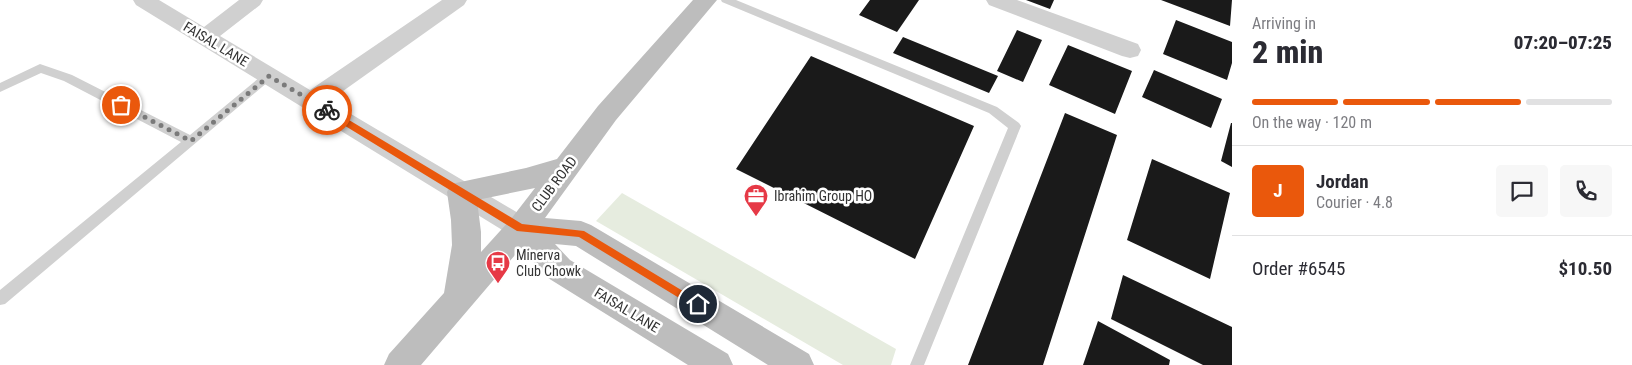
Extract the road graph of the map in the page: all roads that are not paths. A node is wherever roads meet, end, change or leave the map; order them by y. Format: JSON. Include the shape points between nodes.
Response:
{"nodes":[{"id":1,"x":143,"y":0,"type":"edge"},
{"id":2,"x":253,"y":0,"type":"edge"},
{"id":3,"x":458,"y":0,"type":"edge"},
{"id":4,"x":706,"y":0,"type":"edge"},
{"id":5,"x":726,"y":0,"type":"edge"},
{"id":6,"x":996,"y":0,"type":"edge"},
{"id":7,"x":205,"y":37,"type":"junction"},
{"id":8,"x":1130,"y":50,"type":"dead end"},
{"id":9,"x":269,"y":76,"type":"junction"},
{"id":10,"x":0,"y":88,"type":"edge"},
{"id":11,"x":311,"y":101,"type":"junction"},
{"id":12,"x":191,"y":141,"type":"junction"},
{"id":13,"x":567,"y":167,"type":"junction"},
{"id":14,"x":461,"y":192,"type":"junction"},
{"id":15,"x":520,"y":228,"type":"junction"},
{"id":16,"x":0,"y":299,"type":"edge"},
{"id":17,"x":458,"y":299,"type":"junction"},
{"id":18,"x":706,"y":362,"type":"edge"},
{"id":19,"x":400,"y":365,"type":"edge"},
{"id":20,"x":798,"y":365,"type":"edge"},
{"id":21,"x":917,"y":365,"type":"edge"}],
"edges":[{"from":1,"to":7,"type":"street","name":"FAISAL LANE"},
{"from":2,"to":7,"type":"street"},
{"from":3,"to":11,"type":"street"},
{"from":4,"to":13,"type":"main road","name":"CLUB ROAD","via":[[607,113]]},
{"from":5,"to":21,"type":"lane","via":[[992,110],[1015,126]]},
{"from":6,"to":8,"type":"street"},
{"from":7,"to":9,"type":"street","name":"FAISAL LANE"},
{"from":9,"to":11,"type":"street","name":"FAISAL LANE"},
{"from":9,"to":12,"type":"lane"},
{"from":10,"to":12,"type":"lane","via":[[40,68],[68,78]]},
{"from":11,"to":14,"type":"street","name":"FAISAL LANE"},
{"from":12,"to":16,"type":"lane"},
{"from":13,"to":14,"type":"main road","via":[[519,181]]},
{"from":13,"to":15,"type":"main road","name":"CLUB ROAD"},
{"from":14,"to":15,"type":"street","name":"FAISAL LANE"},
{"from":14,"to":17,"type":"main road","via":[[468,242]]},
{"from":15,"to":17,"type":"main road","name":"CLUB ROAD"},
{"from":15,"to":18,"type":"main road","name":"FAISAL LANE","via":[[559,269]]},
{"from":15,"to":20,"type":"main road","name":"FAISAL LANE","via":[[581,234]]},
{"from":17,"to":19,"type":"main road","name":"CLUB ROAD"}]}
